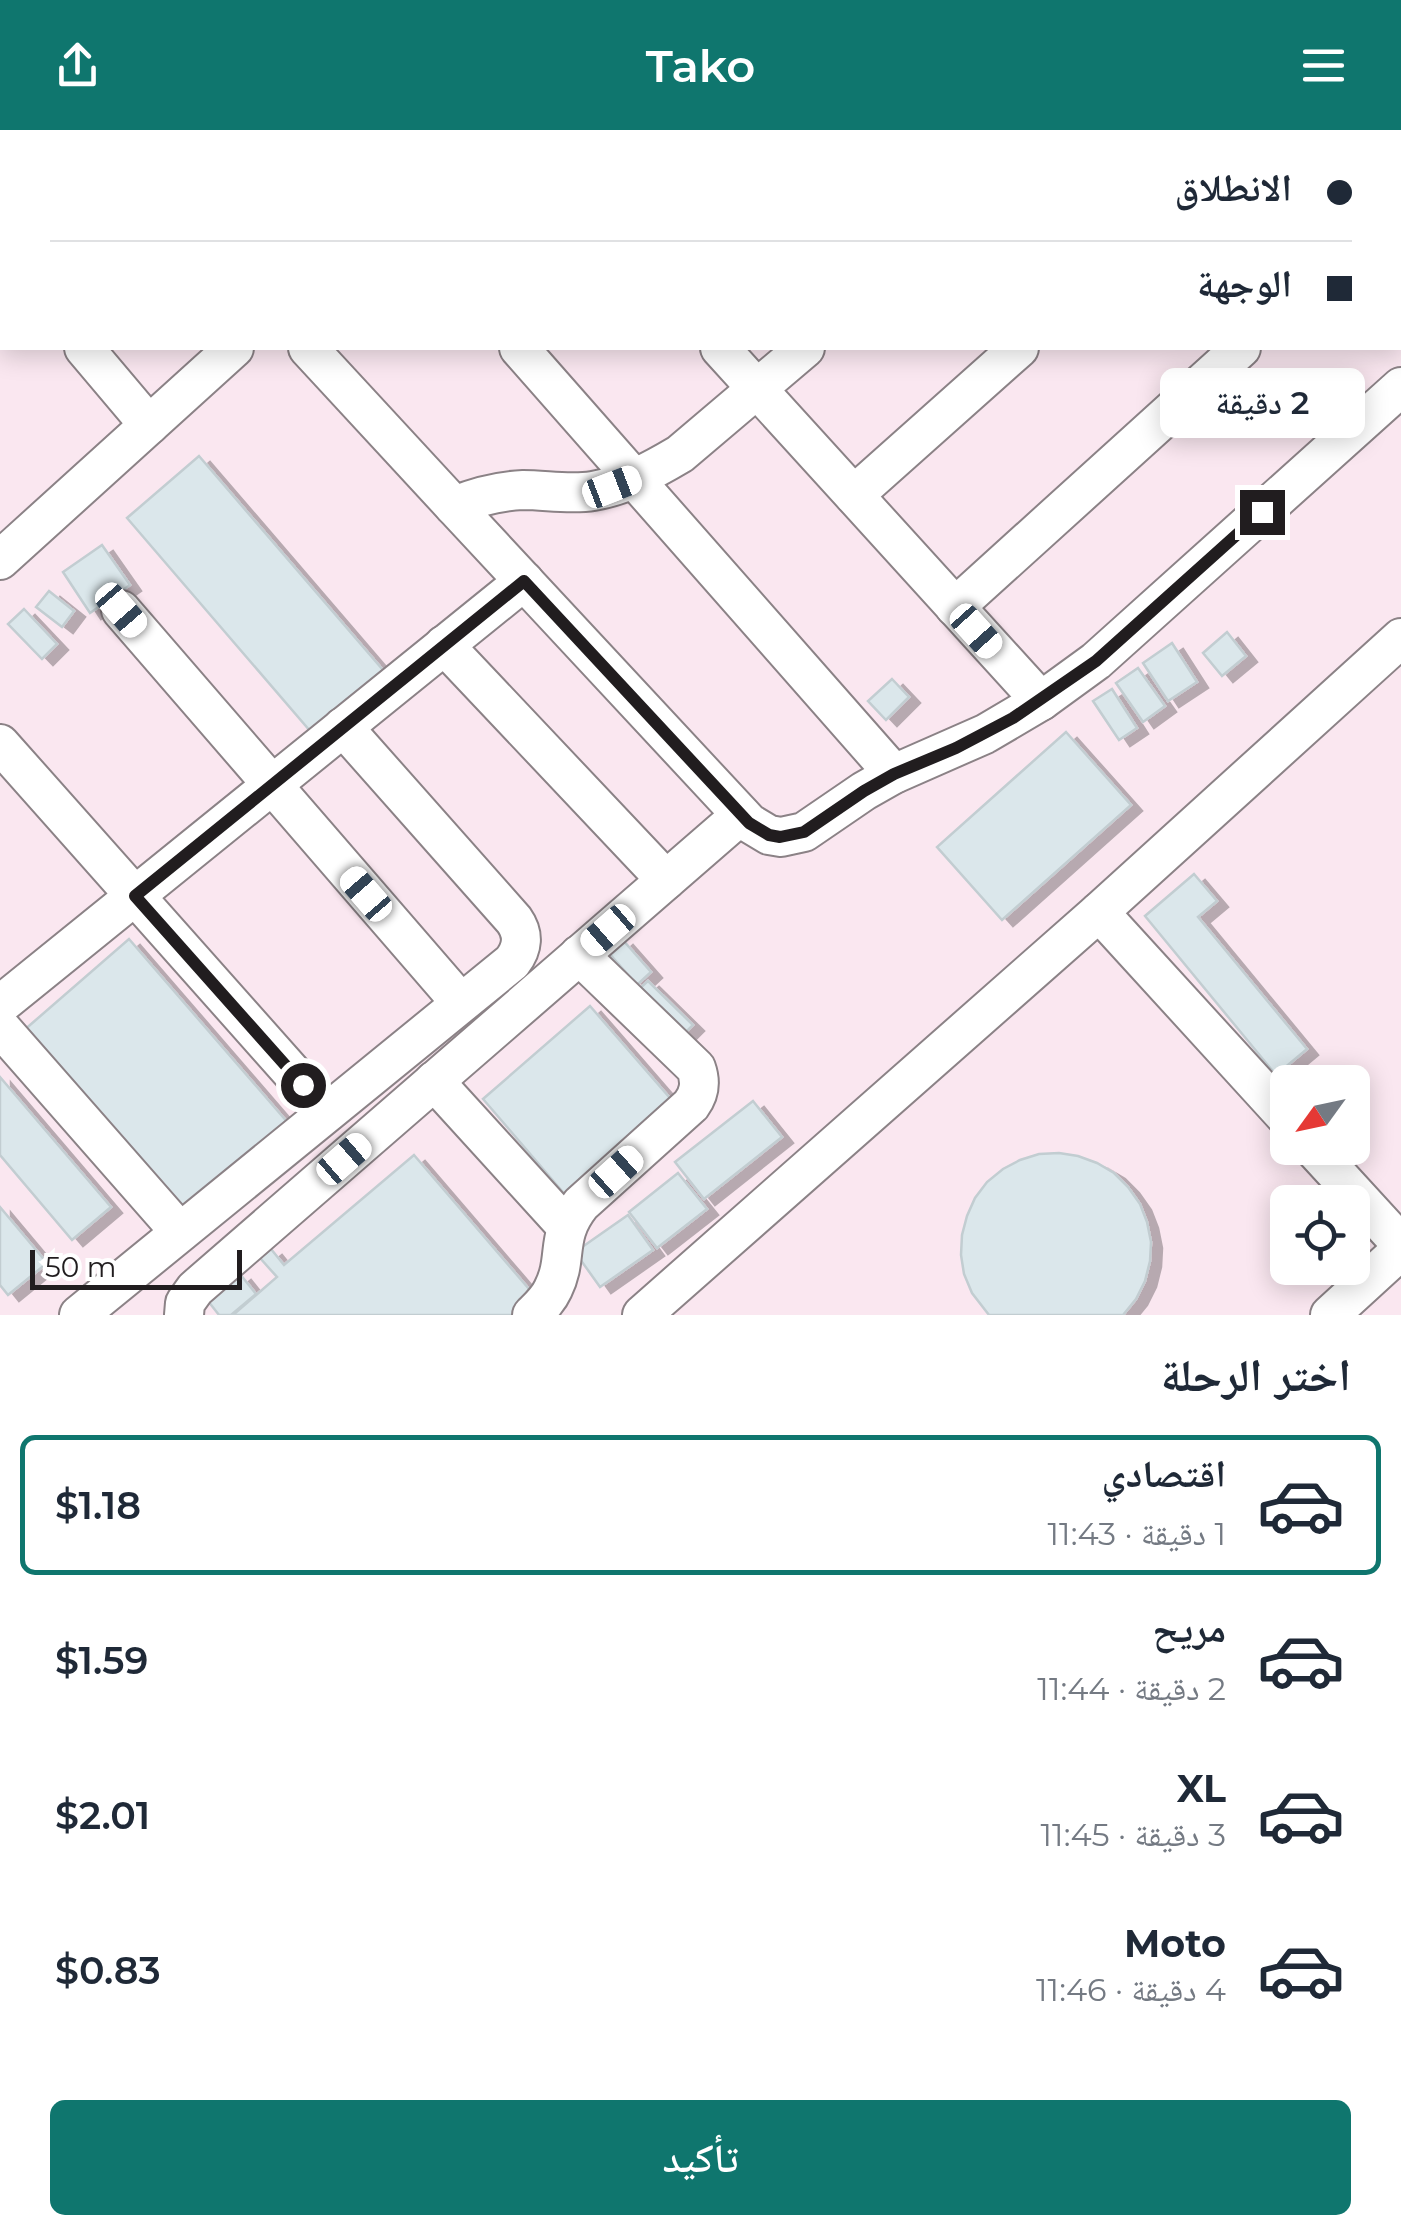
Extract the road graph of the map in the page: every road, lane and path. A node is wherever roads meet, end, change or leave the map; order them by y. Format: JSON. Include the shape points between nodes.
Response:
{"nodes":[{"id":1,"x":86,"y":350,"type":"edge"},
{"id":2,"x":232,"y":350,"type":"edge"},
{"id":3,"x":310,"y":350,"type":"edge"},
{"id":4,"x":520,"y":350,"type":"edge"},
{"id":5,"x":722,"y":350,"type":"edge"},
{"id":6,"x":803,"y":350,"type":"edge"},
{"id":7,"x":1017,"y":350,"type":"edge"},
{"id":8,"x":1239,"y":350,"type":"edge"},
{"id":9,"x":1401,"y":386,"type":"edge"},
{"id":10,"x":758,"y":389,"type":"junction"},
{"id":11,"x":150,"y":424,"type":"junction"},
{"id":12,"x":634,"y":478,"type":"junction"},
{"id":13,"x":854,"y":496,"type":"junction"},
{"id":14,"x":454,"y":506,"type":"junction"},
{"id":15,"x":0,"y":560,"type":"edge"},
{"id":16,"x":524,"y":581,"type":"junction"},
{"id":17,"x":955,"y":608,"type":"junction"},
{"id":18,"x":121,"y":610,"type":"dead end"},
{"id":19,"x":1401,"y":638,"type":"edge"},
{"id":20,"x":444,"y":645,"type":"junction"},
{"id":21,"x":1040,"y":702,"type":"junction"},
{"id":22,"x":344,"y":727,"type":"junction"},
{"id":23,"x":0,"y":744,"type":"edge"},
{"id":24,"x":894,"y":774,"type":"junction"},
{"id":25,"x":272,"y":784,"type":"junction"},
{"id":26,"x":741,"y":815,"type":"junction"},
{"id":27,"x":666,"y":880,"type":"junction"},
{"id":28,"x":135,"y":896,"type":"junction"},
{"id":29,"x":1099,"y":912,"type":"junction"},
{"id":30,"x":579,"y":955,"type":"junction"},
{"id":31,"x":461,"y":1004,"type":"junction"},
{"id":32,"x":0,"y":1005,"type":"edge"},
{"id":33,"x":0,"y":1028,"type":"edge"},
{"id":34,"x":434,"y":1082,"type":"junction"},
{"id":35,"x":1270,"y":1099,"type":"edge"},
{"id":36,"x":328,"y":1112,"type":"junction"},
{"id":37,"x":1328,"y":1165,"type":"edge"},
{"id":38,"x":566,"y":1226,"type":"junction"},
{"id":39,"x":180,"y":1232,"type":"junction"},
{"id":40,"x":1401,"y":1247,"type":"edge"},
{"id":41,"x":78,"y":1315,"type":"edge"},
{"id":42,"x":184,"y":1315,"type":"edge"},
{"id":43,"x":532,"y":1315,"type":"edge"},
{"id":44,"x":642,"y":1315,"type":"edge"},
{"id":45,"x":1330,"y":1315,"type":"edge"}],
"edges":[{"from":1,"to":11,"type":"lane"},
{"from":2,"to":11,"type":"lane"},
{"from":3,"to":14,"type":"lane"},
{"from":4,"to":12,"type":"lane"},
{"from":5,"to":10,"type":"lane"},
{"from":6,"to":10,"type":"lane"},
{"from":7,"to":13,"type":"lane"},
{"from":8,"to":17,"type":"lane"},
{"from":9,"to":21,"type":"lane","via":[[1096,661]]},
{"from":10,"to":12,"type":"lane","via":[[680,454]]},
{"from":10,"to":13,"type":"lane"},
{"from":11,"to":15,"type":"lane"},
{"from":12,"to":14,"type":"lane","via":[[590,492],[498,492]]},
{"from":12,"to":24,"type":"lane"},
{"from":13,"to":17,"type":"lane"},
{"from":14,"to":16,"type":"lane"},
{"from":16,"to":20,"type":"lane"},
{"from":16,"to":26,"type":"lane"},
{"from":17,"to":21,"type":"lane"},
{"from":18,"to":25,"type":"lane"},
{"from":19,"to":29,"type":"lane"},
{"from":20,"to":22,"type":"lane"},
{"from":20,"to":27,"type":"lane"},
{"from":21,"to":24,"type":"lane"},
{"from":22,"to":25,"type":"lane"},
{"from":22,"to":31,"type":"lane","via":[[519,928],[521,946],[512,962]]},
{"from":23,"to":28,"type":"lane"},
{"from":24,"to":26,"type":"lane","via":[[792,836],[769,835]]},
{"from":25,"to":28,"type":"lane"},
{"from":25,"to":31,"type":"lane"},
{"from":26,"to":27,"type":"lane"},
{"from":27,"to":30,"type":"lane"},
{"from":28,"to":32,"type":"lane"},
{"from":28,"to":36,"type":"lane"},
{"from":29,"to":35,"type":"lane"},
{"from":29,"to":44,"type":"lane"},
{"from":30,"to":34,"type":"lane"},
{"from":30,"to":38,"type":"lane","via":[[696,1068],[700,1087],[691,1105],[581,1204]]},
{"from":31,"to":36,"type":"lane"},
{"from":33,"to":39,"type":"lane"},
{"from":34,"to":38,"type":"lane"},
{"from":34,"to":42,"type":"lane","via":[[195,1289]]},
{"from":36,"to":39,"type":"lane"},
{"from":37,"to":40,"type":"lane"},
{"from":38,"to":43,"type":"lane","via":[[557,1279]]},
{"from":39,"to":41,"type":"lane"},
{"from":40,"to":45,"type":"lane"}]}
